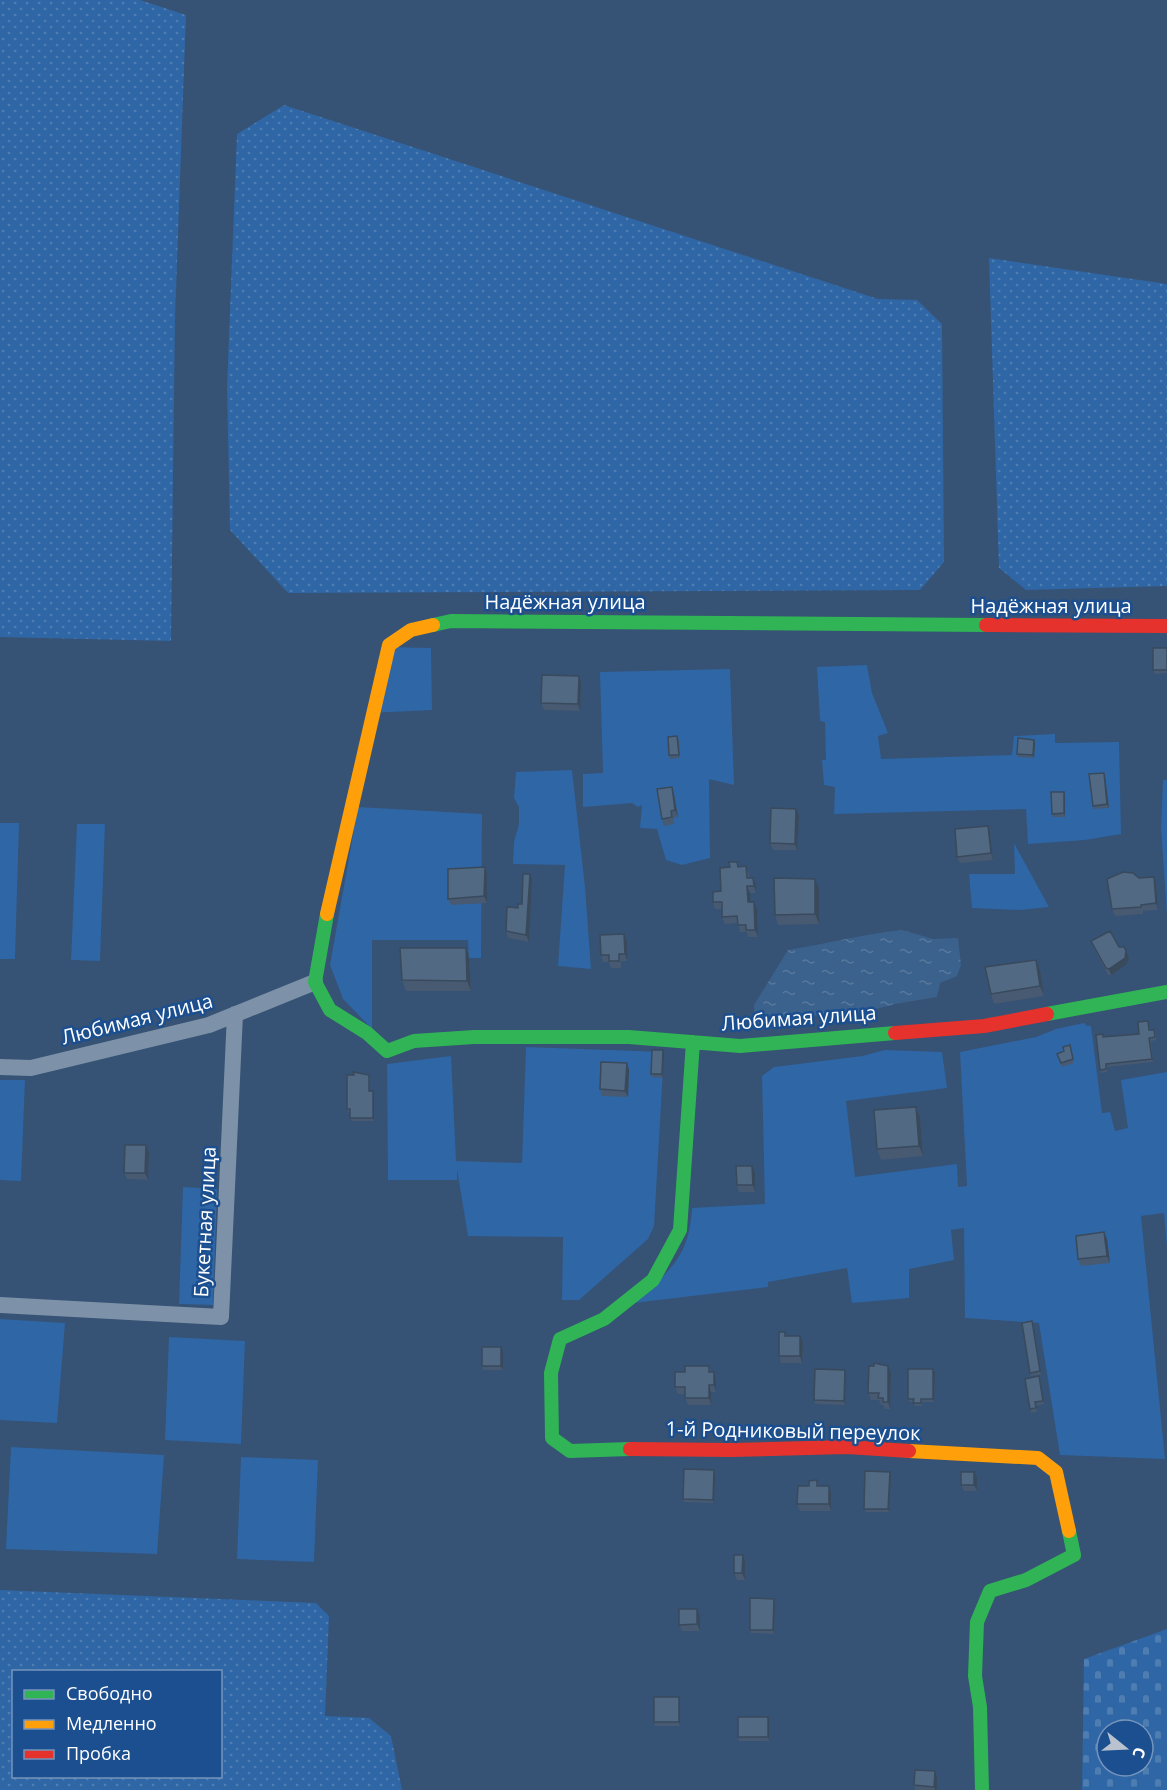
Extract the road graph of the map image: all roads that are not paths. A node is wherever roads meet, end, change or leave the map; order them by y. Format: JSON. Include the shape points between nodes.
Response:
{"nodes":[{"id":1,"x":1167,"y":626,"type":"edge"},
{"id":2,"x":315,"y":982,"type":"junction"},
{"id":3,"x":1167,"y":992,"type":"edge"},
{"id":4,"x":235,"y":1014,"type":"junction"},
{"id":5,"x":693,"y":1042,"type":"junction"},
{"id":6,"x":0,"y":1067,"type":"edge"},
{"id":7,"x":0,"y":1305,"type":"edge"},
{"id":8,"x":982,"y":1790,"type":"edge"}],
"edges":[{"from":1,"to":2,"type":"street","name":"Надёжная улица","via":[[451,621],[411,630],[389,645]]},
{"from":2,"to":4,"type":"street","name":"Любимая улица"},
{"from":2,"to":5,"type":"street","name":"Любимая улица","via":[[330,1010],[387,1051],[414,1041],[474,1037],[629,1037]]},
{"from":3,"to":5,"type":"street","name":"Любимая улица","via":[[984,1026],[740,1046]]},
{"from":4,"to":6,"type":"street","name":"Любимая улица","via":[[209,1025],[31,1068]]},
{"from":4,"to":7,"type":"street","name":"Букетная улица","via":[[222,1317]]},
{"from":5,"to":8,"type":"street","name":"1-й Родниковый переулок","via":[[680,1230],[653,1280],[604,1319],[560,1339],[551,1373],[552,1438],[570,1451],[847,1448],[1038,1458],[1056,1472],[1074,1555],[1026,1580],[990,1591],[976,1622]]}]}
